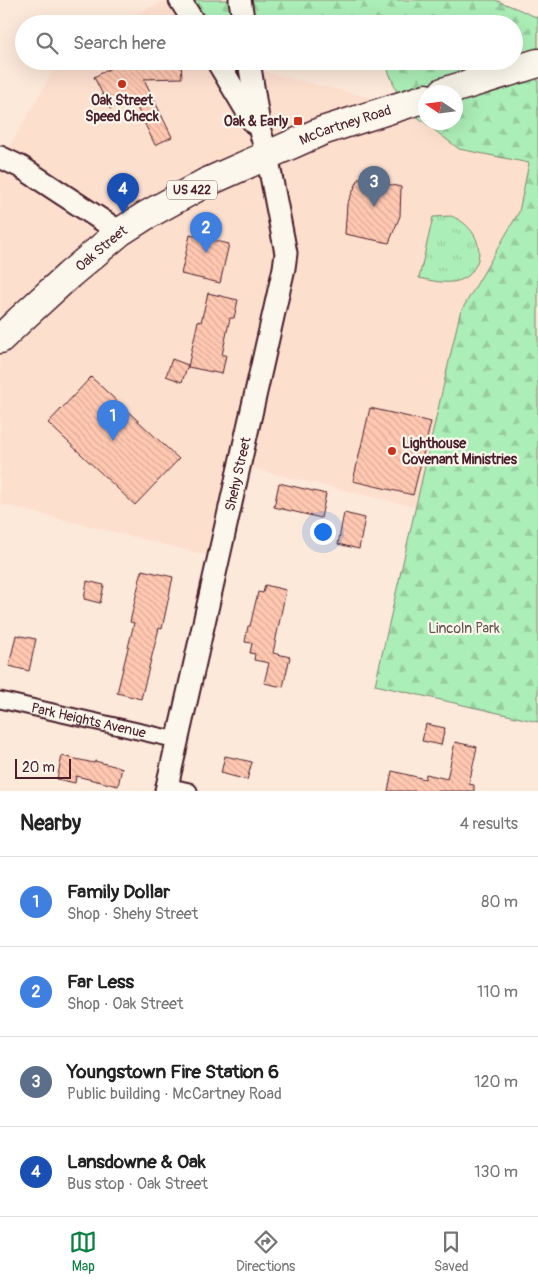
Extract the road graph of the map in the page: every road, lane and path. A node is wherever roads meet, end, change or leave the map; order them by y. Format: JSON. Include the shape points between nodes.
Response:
{"nodes":[{"id":1,"x":180,"y":0,"type":"edge"},
{"id":2,"x":240,"y":0,"type":"edge"},
{"id":3,"x":189,"y":15,"type":"edge"},
{"id":4,"x":242,"y":15,"type":"edge"},
{"id":5,"x":538,"y":64,"type":"edge"},
{"id":6,"x":523,"y":68,"type":"edge"},
{"id":7,"x":222,"y":70,"type":"edge"},
{"id":8,"x":251,"y":70,"type":"edge"},
{"id":9,"x":518,"y":70,"type":"edge"},
{"id":10,"x":463,"y":86,"type":"edge"},
{"id":11,"x":414,"y":101,"type":"edge"},
{"id":12,"x":263,"y":143,"type":"junction"},
{"id":13,"x":0,"y":157,"type":"edge"},
{"id":14,"x":120,"y":232,"type":"junction"},
{"id":15,"x":0,"y":340,"type":"edge"},
{"id":16,"x":0,"y":700,"type":"edge"},
{"id":17,"x":178,"y":740,"type":"junction"},
{"id":18,"x":167,"y":789,"type":"edge"},
{"id":19,"x":189,"y":791,"type":"edge"}],
"edges":[{"from":1,"to":3,"type":"street"},
{"from":2,"to":4,"type":"street"},
{"from":5,"to":6,"type":"highway"},
{"from":7,"to":12,"type":"street"},
{"from":8,"to":12,"type":"street"},
{"from":9,"to":10,"type":"highway"},
{"from":11,"to":12,"type":"highway","name":"McCartney Road","number":"US 422","via":[[322,132]]},
{"from":12,"to":14,"type":"highway","name":"Oak Street","number":"US 422","via":[[205,183]]},
{"from":12,"to":17,"type":"street","name":"Shehy Street","via":[[286,254]]},
{"from":13,"to":14,"type":"street","via":[[21,167]]},
{"from":14,"to":15,"type":"highway","name":"Oak Street","number":"US 422","via":[[64,279]]},
{"from":16,"to":17,"type":"street","name":"Park Heights Avenue"},
{"from":17,"to":18,"type":"street","name":"Shehy Street"},
{"from":18,"to":19,"type":"street"}]}
